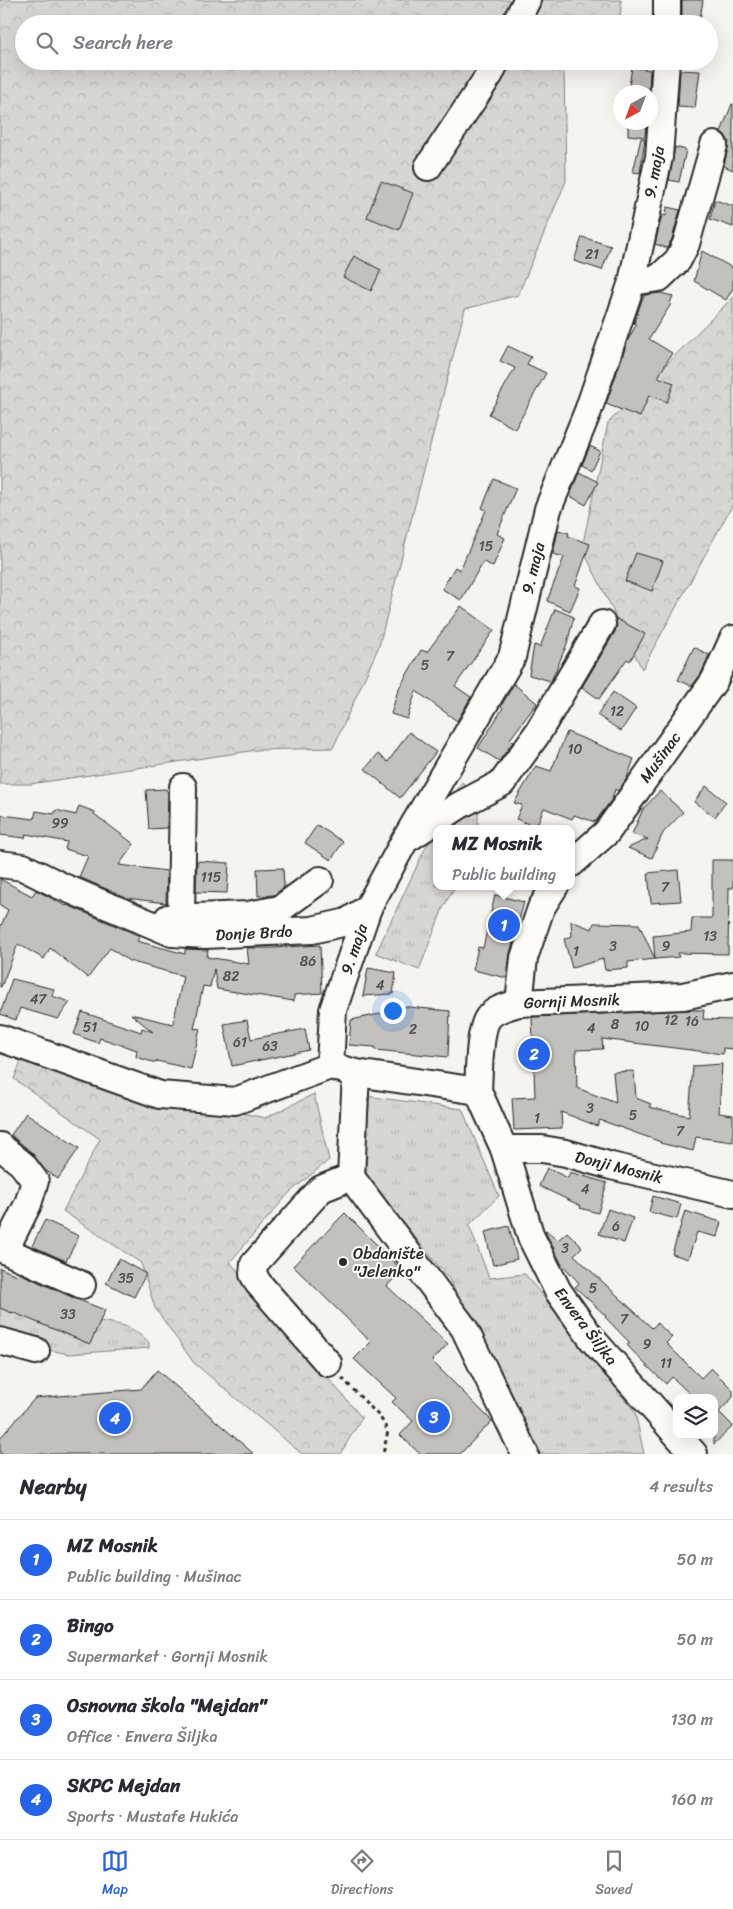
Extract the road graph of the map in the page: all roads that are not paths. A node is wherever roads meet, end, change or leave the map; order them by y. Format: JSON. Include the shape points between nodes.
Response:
{"nodes":[{"id":1,"x":527,"y":0,"type":"edge"},
{"id":2,"x":667,"y":0,"type":"edge"},
{"id":3,"x":520,"y":15,"type":"edge"},
{"id":4,"x":667,"y":15,"type":"edge"},
{"id":5,"x":492,"y":70,"type":"edge"},
{"id":6,"x":665,"y":70,"type":"edge"},
{"id":7,"x":714,"y":145,"type":"dead end"},
{"id":8,"x":428,"y":167,"type":"dead end"},
{"id":9,"x":632,"y":282,"type":"junction"},
{"id":10,"x":602,"y":624,"type":"dead end"},
{"id":11,"x":733,"y":639,"type":"edge"},
{"id":12,"x":183,"y":787,"type":"dead end"},
{"id":13,"x":406,"y":840,"type":"junction"},
{"id":14,"x":575,"y":860,"type":"edge"},
{"id":15,"x":0,"y":864,"type":"edge"},
{"id":16,"x":320,"y":880,"type":"dead end"},
{"id":17,"x":552,"y":890,"type":"edge"},
{"id":18,"x":368,"y":908,"type":"junction"},
{"id":19,"x":137,"y":918,"type":"junction"},
{"id":20,"x":181,"y":918,"type":"junction"},
{"id":21,"x":733,"y":985,"type":"edge"},
{"id":22,"x":519,"y":1003,"type":"junction"},
{"id":23,"x":0,"y":1038,"type":"edge"},
{"id":24,"x":330,"y":1066,"type":"junction"},
{"id":25,"x":356,"y":1073,"type":"junction"},
{"id":26,"x":478,"y":1092,"type":"junction"},
{"id":27,"x":0,"y":1146,"type":"edge"},
{"id":28,"x":504,"y":1149,"type":"junction"},
{"id":29,"x":351,"y":1177,"type":"junction"},
{"id":30,"x":733,"y":1194,"type":"edge"},
{"id":31,"x":2,"y":1249,"type":"edge"},
{"id":32,"x":82,"y":1285,"type":"dead end"},
{"id":33,"x":0,"y":1341,"type":"edge"},
{"id":34,"x":36,"y":1351,"type":"dead end"},
{"id":35,"x":328,"y":1363,"type":"road end"},
{"id":36,"x":669,"y":1428,"type":"junction"},
{"id":37,"x":524,"y":1454,"type":"edge"},
{"id":38,"x":674,"y":1454,"type":"edge"},
{"id":39,"x":694,"y":1454,"type":"edge"}],
"edges":[{"from":1,"to":3,"type":"street"},
{"from":2,"to":4,"type":"street"},
{"from":5,"to":8,"type":"street"},
{"from":6,"to":9,"type":"street","name":"9. maja","via":[[659,157]]},
{"from":7,"to":9,"type":"street","via":[[686,244],[678,260],[659,278]]},
{"from":9,"to":13,"type":"street","name":"9. maja","via":[[588,411],[548,509],[512,657]]},
{"from":10,"to":13,"type":"street","name":"9. maja","via":[[537,734],[502,783],[460,805]]},
{"from":11,"to":14,"type":"street","name":"Mušinac","via":[[714,681],[606,832]]},
{"from":12,"to":20,"type":"street"},
{"from":13,"to":18,"type":"street","name":"9. maja"},
{"from":15,"to":19,"type":"street","name":"Donje Brdo","via":[[23,867]]},
{"from":16,"to":20,"type":"street","name":"Donje Brdo","via":[[280,909],[248,915]]},
{"from":17,"to":22,"type":"street","via":[[541,908],[524,958]]},
{"from":18,"to":19,"type":"street","name":"Donje Brdo","via":[[347,922],[312,930],[214,935],[172,932]]},
{"from":18,"to":24,"type":"street","name":"9. maja","via":[[333,1010]]},
{"from":19,"to":20,"type":"street","name":"Donje Brdo"},
{"from":21,"to":22,"type":"street","name":"Gornji Mosnik","via":[[683,996]]},
{"from":22,"to":26,"type":"street","name":"Gornji Mosnik","via":[[500,1009],[488,1018],[483,1032]]},
{"from":23,"to":24,"type":"street","via":[[160,1095],[235,1101]]},
{"from":24,"to":25,"type":"street"},
{"from":25,"to":26,"type":"street"},
{"from":25,"to":29,"type":"street"},
{"from":26,"to":28,"type":"street","name":"Envera Šiljka"},
{"from":27,"to":31,"type":"street","via":[[36,1181],[28,1204]]},
{"from":28,"to":30,"type":"street","name":"Donji Mosnik","via":[[566,1153]]},
{"from":28,"to":36,"type":"street","name":"Envera Šiljka","via":[[531,1236],[558,1291],[592,1338]]},
{"from":29,"to":35,"type":"street","via":[[321,1188],[254,1264],[253,1274],[258,1283]]},
{"from":29,"to":37,"type":"street","via":[[464,1328]]},
{"from":31,"to":32,"type":"street"},
{"from":33,"to":34,"type":"street"},
{"from":36,"to":38,"type":"street"},
{"from":36,"to":39,"type":"street","name":"Envera Šiljka"}]}
